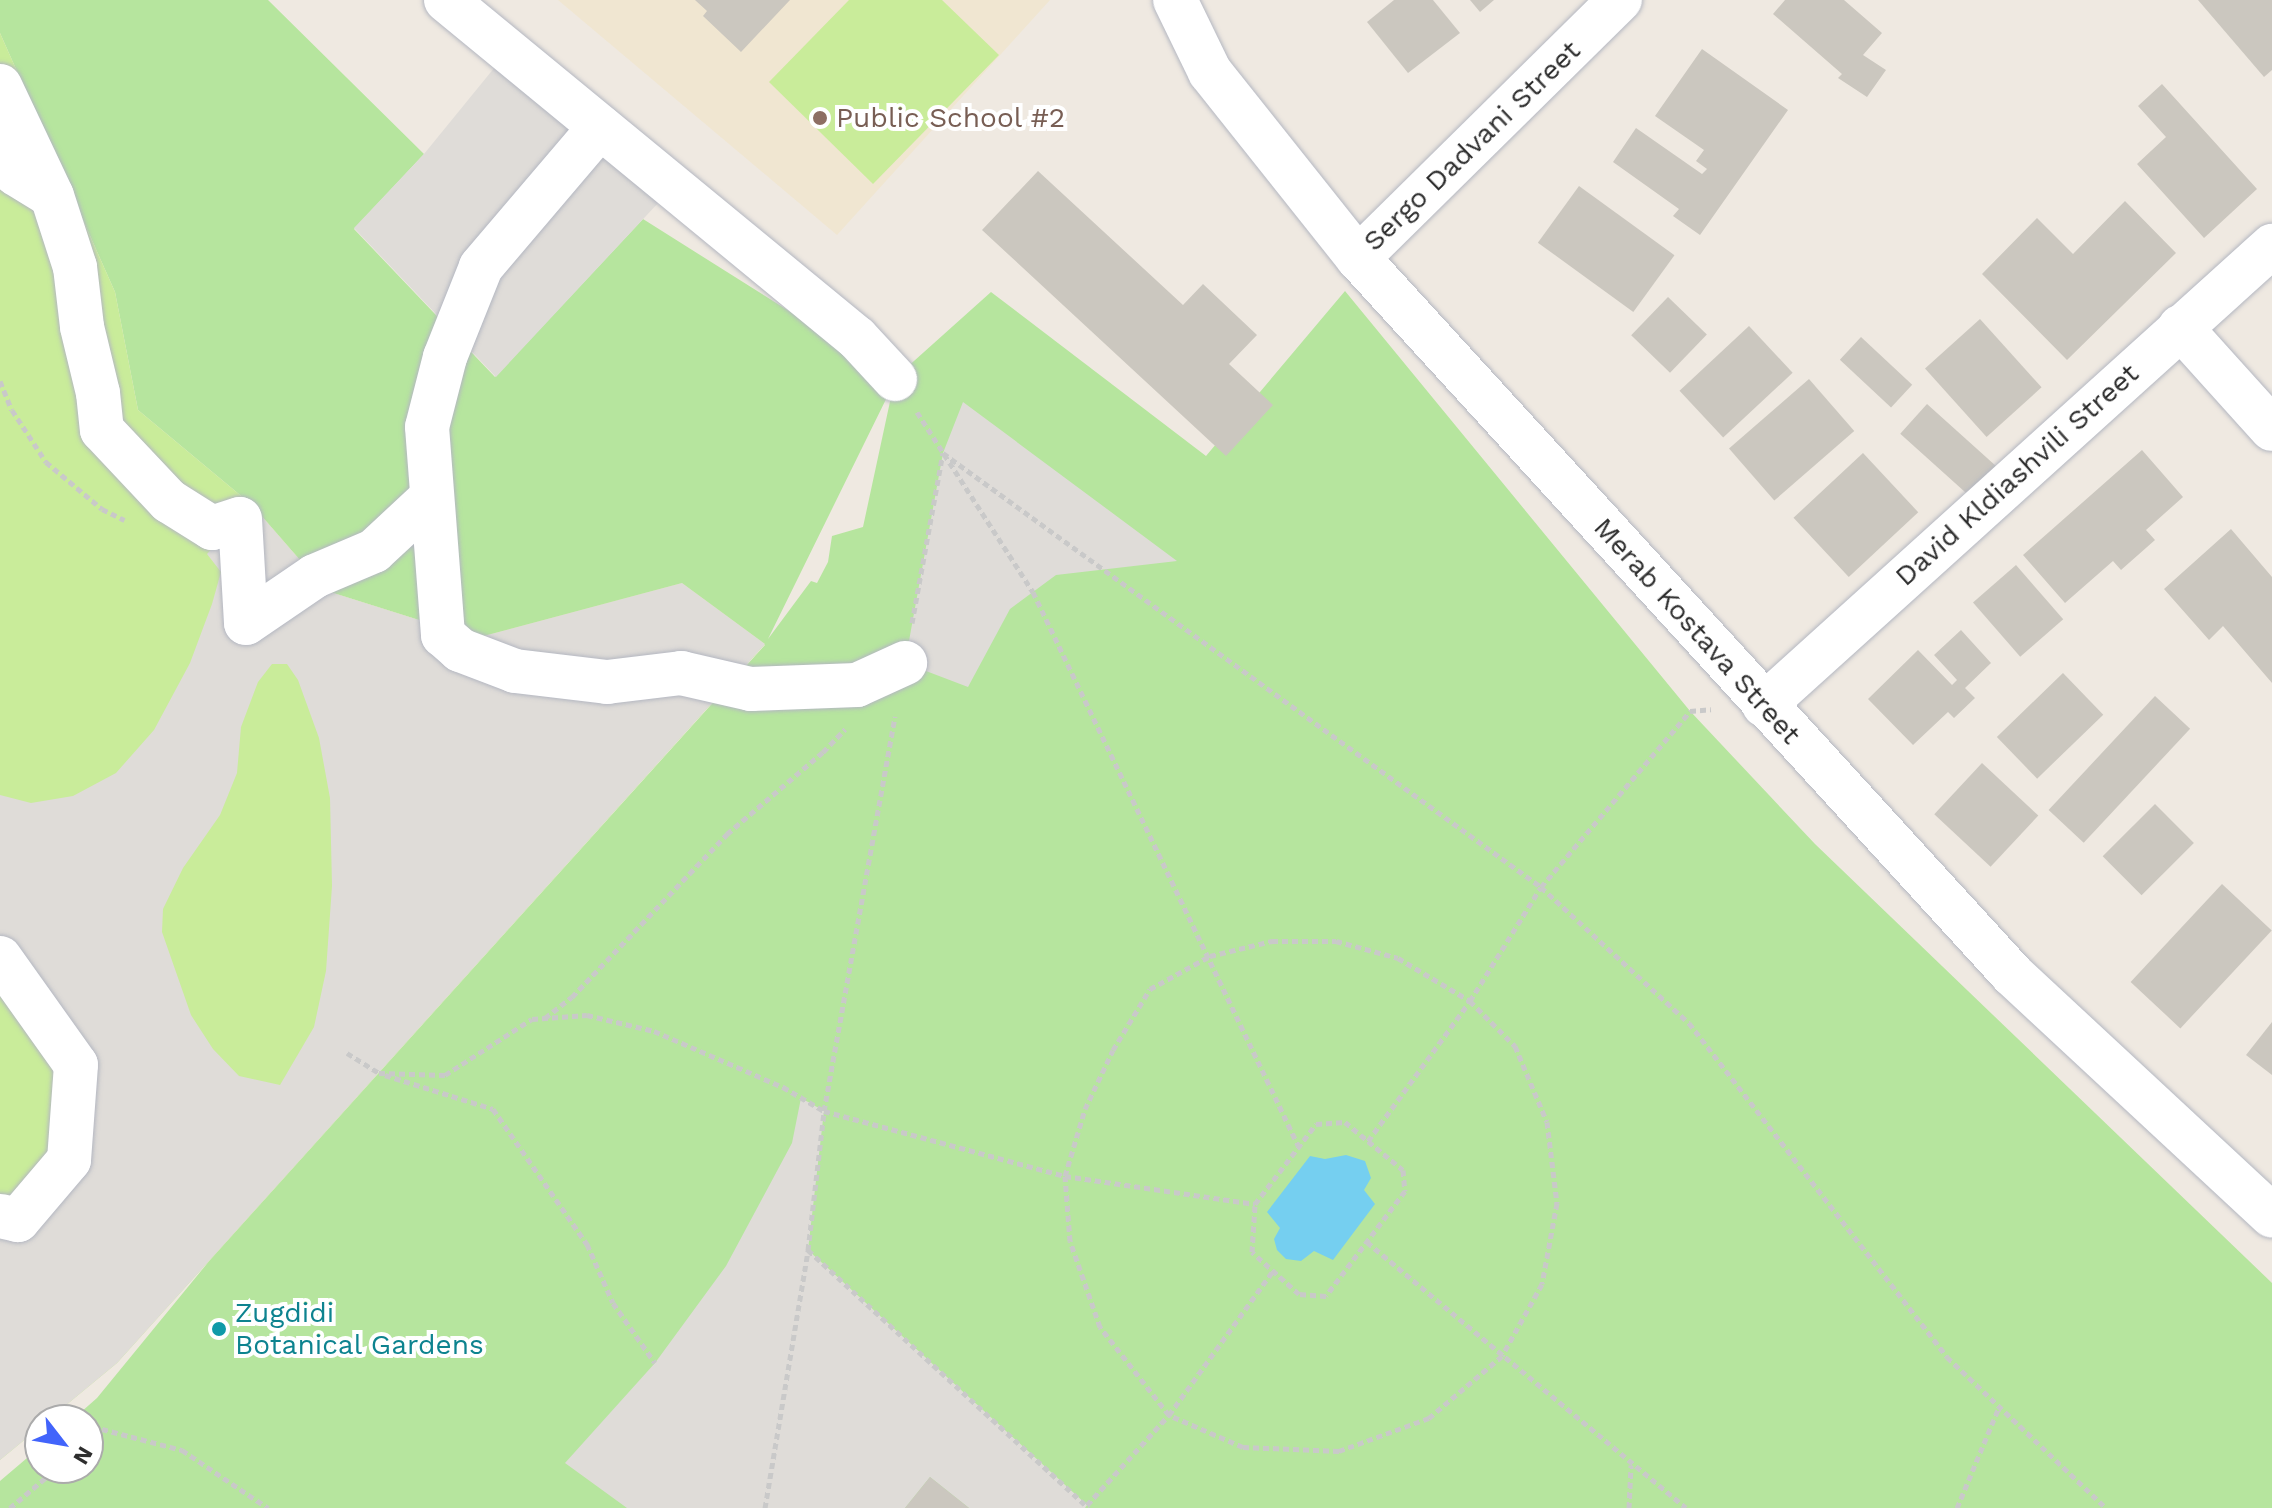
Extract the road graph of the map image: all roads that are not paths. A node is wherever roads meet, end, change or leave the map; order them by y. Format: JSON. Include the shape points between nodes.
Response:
{"nodes":[{"id":1,"x":446,"y":0,"type":"edge"},
{"id":2,"x":1175,"y":0,"type":"edge"},
{"id":3,"x":1620,"y":0,"type":"edge"},
{"id":4,"x":0,"y":86,"type":"edge"},
{"id":5,"x":600,"y":127,"type":"junction"},
{"id":6,"x":0,"y":159,"type":"edge"},
{"id":7,"x":52,"y":196,"type":"junction"},
{"id":8,"x":2272,"y":246,"type":"edge"},
{"id":9,"x":1358,"y":258,"type":"junction"},
{"id":10,"x":2180,"y":327,"type":"junction"},
{"id":11,"x":895,"y":379,"type":"road end"},
{"id":12,"x":2272,"y":429,"type":"edge"},
{"id":13,"x":431,"y":498,"type":"junction"},
{"id":14,"x":905,"y":663,"type":"road end"},
{"id":15,"x":1764,"y":705,"type":"junction"},
{"id":16,"x":0,"y":958,"type":"edge"},
{"id":17,"x":0,"y":1216,"type":"edge"},
{"id":18,"x":2272,"y":1216,"type":"edge"}],
"edges":[{"from":1,"to":5,"type":"street"},
{"from":2,"to":9,"type":"street","name":"Merab Kostava Street","via":[[1210,72]]},
{"from":3,"to":9,"type":"street","name":"Sergo Dadvani Street"},
{"from":4,"to":7,"type":"street"},
{"from":5,"to":11,"type":"street","via":[[857,338]]},
{"from":5,"to":13,"type":"street","via":[[481,267],[445,357],[427,427]]},
{"from":6,"to":7,"type":"street"},
{"from":7,"to":13,"type":"street","via":[[75,267],[102,430],[169,501],[212,528],[240,519],[246,623],[315,576],[374,551]]},
{"from":8,"to":10,"type":"street","name":"David Kldiashvili Street"},
{"from":9,"to":15,"type":"street","name":"Merab Kostava Street"},
{"from":10,"to":12,"type":"street"},
{"from":10,"to":15,"type":"street","name":"David Kldiashvili Street"},
{"from":13,"to":14,"type":"street","via":[[443,635],[460,650],[515,671],[607,682],[681,673],[751,689],[857,685]]},
{"from":15,"to":18,"type":"street","name":"Merab Kostava Street","via":[[2012,974]]},
{"from":16,"to":17,"type":"street","via":[[76,1065],[69,1160],[18,1220]]}]}
